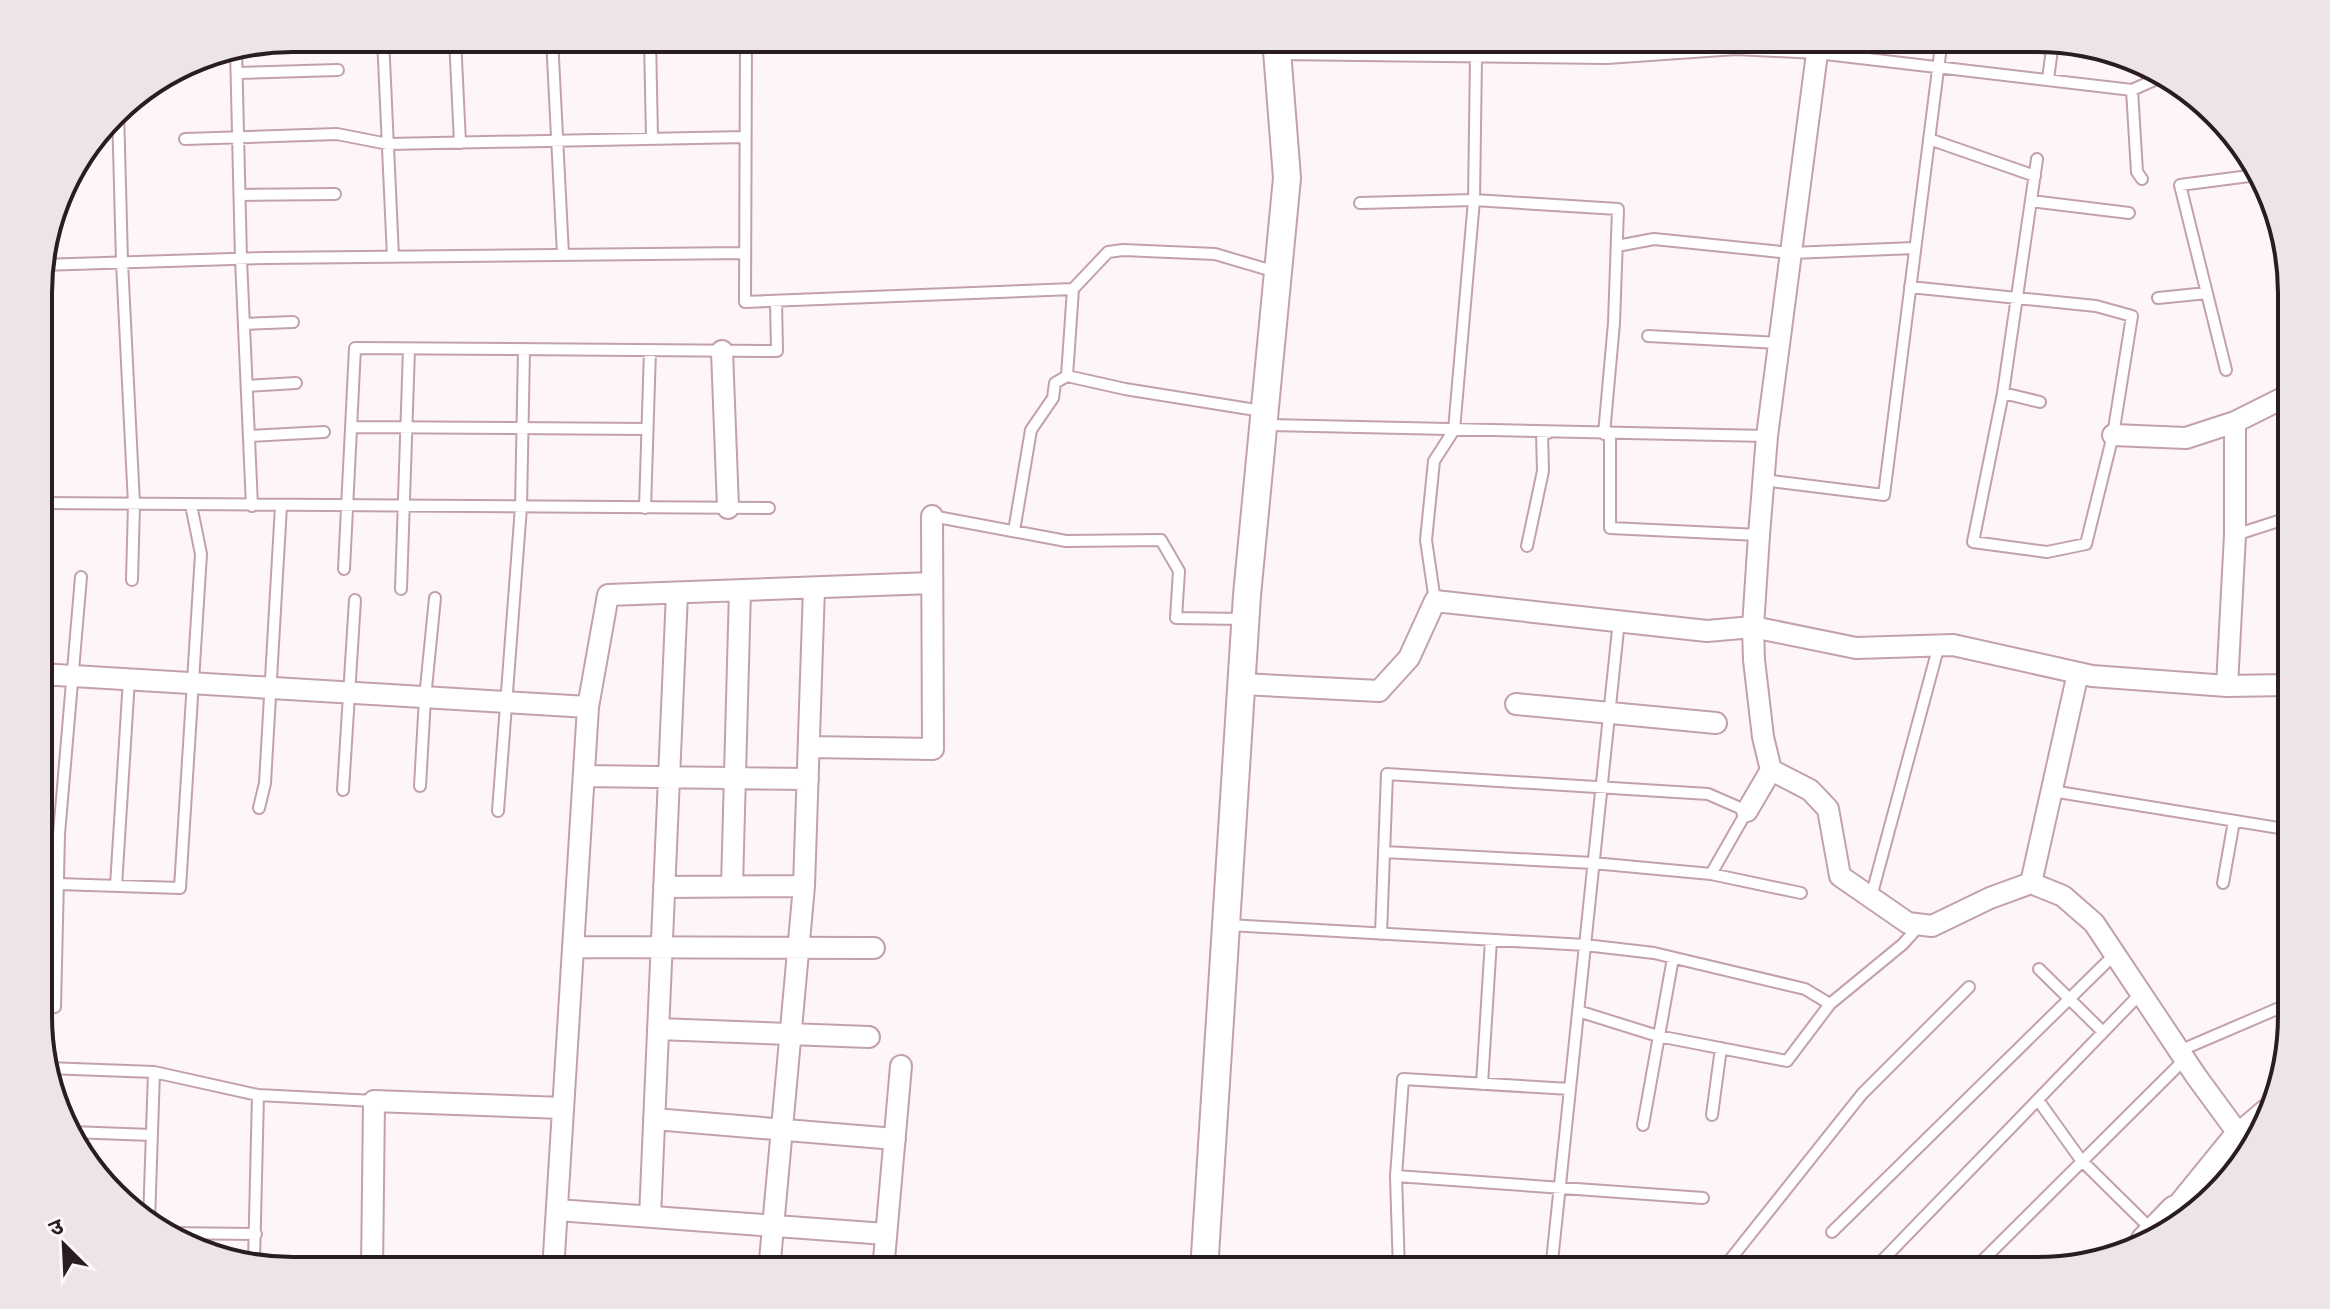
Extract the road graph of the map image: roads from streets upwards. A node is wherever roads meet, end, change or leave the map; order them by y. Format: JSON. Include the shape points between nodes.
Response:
{"nodes":[{"id":1,"x":1277,"y":52,"type":"edge"},
{"id":2,"x":1817,"y":52,"type":"edge"},
{"id":3,"x":722,"y":351,"type":"road end"},
{"id":4,"x":2277,"y":401,"type":"edge"},
{"id":5,"x":2235,"y":422,"type":"junction"},
{"id":6,"x":2113,"y":435,"type":"road end"},
{"id":7,"x":728,"y":508,"type":"road end"},
{"id":8,"x":932,"y":516,"type":"road end"},
{"id":9,"x":932,"y":583,"type":"junction"},
{"id":10,"x":814,"y":588,"type":"junction"},
{"id":11,"x":740,"y":590,"type":"junction"},
{"id":12,"x":677,"y":593,"type":"junction"},
{"id":13,"x":1753,"y":627,"type":"junction"},
{"id":14,"x":2078,"y":673,"type":"junction"},
{"id":15,"x":52,"y":675,"type":"edge"},
{"id":16,"x":1242,"y":684,"type":"junction"},
{"id":17,"x":2277,"y":685,"type":"edge"},
{"id":18,"x":2227,"y":686,"type":"junction"},
{"id":19,"x":1516,"y":704,"type":"dead end"},
{"id":20,"x":588,"y":707,"type":"junction"},
{"id":21,"x":1716,"y":723,"type":"dead end"},
{"id":22,"x":809,"y":747,"type":"junction"},
{"id":23,"x":1771,"y":770,"type":"junction"},
{"id":24,"x":584,"y":776,"type":"junction"},
{"id":25,"x":669,"y":777,"type":"junction"},
{"id":26,"x":735,"y":778,"type":"junction"},
{"id":27,"x":808,"y":779,"type":"junction"},
{"id":28,"x":1747,"y":811,"type":"road end"},
{"id":29,"x":2031,"y":883,"type":"junction"},
{"id":30,"x":732,"y":886,"type":"junction"},
{"id":31,"x":804,"y":886,"type":"junction"},
{"id":32,"x":664,"y":887,"type":"junction"},
{"id":33,"x":573,"y":947,"type":"junction"},
{"id":34,"x":662,"y":948,"type":"junction"},
{"id":35,"x":798,"y":948,"type":"junction"},
{"id":36,"x":874,"y":948,"type":"dead end"},
{"id":37,"x":658,"y":1029,"type":"junction"},
{"id":38,"x":790,"y":1034,"type":"junction"},
{"id":39,"x":869,"y":1037,"type":"dead end"},
{"id":40,"x":901,"y":1066,"type":"dead end"},
{"id":41,"x":563,"y":1108,"type":"junction"},
{"id":42,"x":654,"y":1119,"type":"junction"},
{"id":43,"x":2250,"y":1127,"type":"edge"},
{"id":44,"x":782,"y":1130,"type":"junction"},
{"id":45,"x":2240,"y":1136,"type":"junction"},
{"id":46,"x":895,"y":1139,"type":"junction"},
{"id":47,"x":557,"y":1210,"type":"junction"},
{"id":48,"x":2177,"y":1212,"type":"edge"},
{"id":49,"x":650,"y":1217,"type":"junction"},
{"id":50,"x":773,"y":1226,"type":"junction"},
{"id":51,"x":886,"y":1234,"type":"junction"},
{"id":52,"x":1205,"y":1256,"type":"edge"},
{"id":53,"x":372,"y":1257,"type":"edge"},
{"id":54,"x":554,"y":1257,"type":"edge"},
{"id":55,"x":770,"y":1257,"type":"edge"},
{"id":56,"x":884,"y":1257,"type":"edge"}],
"edges":[{"from":1,"to":16,"type":"street","via":[[1287,178]]},
{"from":2,"to":13,"type":"street","via":[[1767,436]]},
{"from":3,"to":7,"type":"street"},
{"from":4,"to":5,"type":"street"},
{"from":5,"to":6,"type":"street","via":[[2186,438]]},
{"from":5,"to":18,"type":"street"},
{"from":8,"to":9,"type":"street"},
{"from":9,"to":10,"type":"street"},
{"from":9,"to":22,"type":"street","via":[[933,749]]},
{"from":10,"to":11,"type":"street"},
{"from":10,"to":22,"type":"street"},
{"from":11,"to":12,"type":"street"},
{"from":11,"to":26,"type":"street"},
{"from":12,"to":20,"type":"street","via":[[608,595]]},
{"from":12,"to":25,"type":"street"},
{"from":13,"to":14,"type":"street","via":[[1856,648],[1953,645]]},
{"from":13,"to":16,"type":"street","via":[[1707,631],[1435,601],[1409,658],[1379,691]]},
{"from":13,"to":23,"type":"street"},
{"from":14,"to":18,"type":"street"},
{"from":14,"to":29,"type":"street"},
{"from":15,"to":20,"type":"street"},
{"from":16,"to":52,"type":"street"},
{"from":17,"to":18,"type":"street"},
{"from":19,"to":21,"type":"street"},
{"from":20,"to":24,"type":"street"},
{"from":22,"to":27,"type":"street"},
{"from":23,"to":28,"type":"street"},
{"from":23,"to":29,"type":"street","via":[[1810,790],[1828,809],[1840,876],[1908,923],[1932,926]]},
{"from":24,"to":25,"type":"street"},
{"from":24,"to":33,"type":"street"},
{"from":25,"to":26,"type":"street"},
{"from":25,"to":32,"type":"street"},
{"from":26,"to":27,"type":"street"},
{"from":26,"to":30,"type":"street"},
{"from":27,"to":31,"type":"street"},
{"from":29,"to":45,"type":"street","via":[[2063,896],[2094,923]]},
{"from":30,"to":31,"type":"street"},
{"from":30,"to":32,"type":"street"},
{"from":31,"to":35,"type":"street"},
{"from":32,"to":34,"type":"street"},
{"from":33,"to":34,"type":"street"},
{"from":33,"to":41,"type":"street"},
{"from":34,"to":35,"type":"street"},
{"from":34,"to":37,"type":"street"},
{"from":35,"to":36,"type":"street"},
{"from":35,"to":38,"type":"street"},
{"from":37,"to":38,"type":"street"},
{"from":37,"to":42,"type":"street"},
{"from":38,"to":39,"type":"street"},
{"from":38,"to":44,"type":"street"},
{"from":40,"to":46,"type":"street"},
{"from":41,"to":47,"type":"street"},
{"from":41,"to":53,"type":"street","via":[[374,1101]]},
{"from":42,"to":44,"type":"street"},
{"from":42,"to":49,"type":"street"},
{"from":43,"to":45,"type":"street"},
{"from":44,"to":46,"type":"street"},
{"from":44,"to":50,"type":"street"},
{"from":45,"to":48,"type":"street"},
{"from":46,"to":51,"type":"street"},
{"from":47,"to":49,"type":"street"},
{"from":47,"to":54,"type":"street"},
{"from":49,"to":50,"type":"street"},
{"from":50,"to":51,"type":"street"},
{"from":50,"to":55,"type":"street"},
{"from":51,"to":56,"type":"street"}]}
